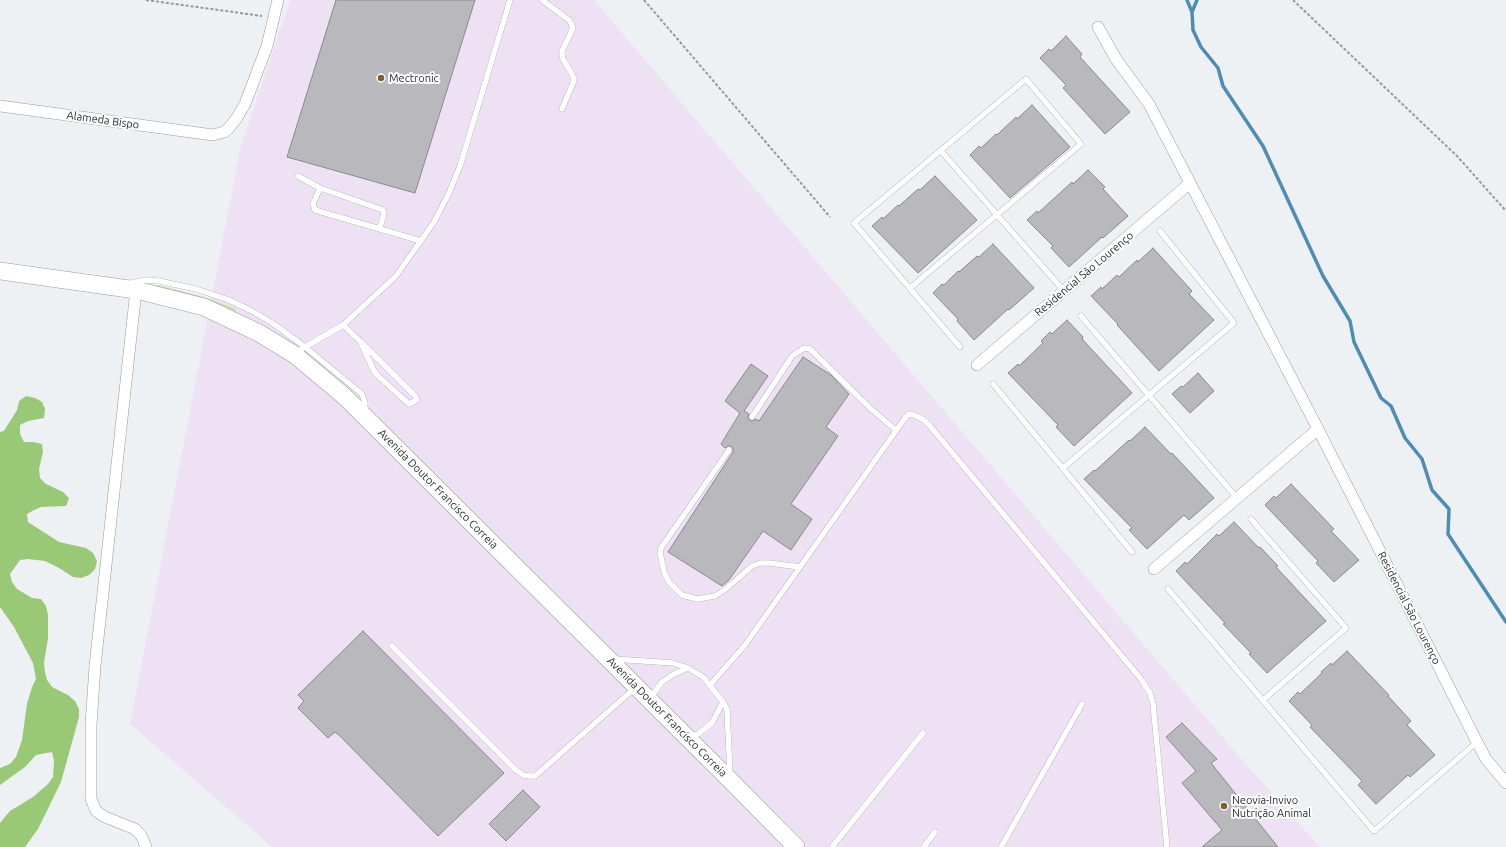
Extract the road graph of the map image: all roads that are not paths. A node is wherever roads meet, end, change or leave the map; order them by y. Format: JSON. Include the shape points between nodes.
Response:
{"nodes":[{"id":1,"x":278,"y":0,"type":"edge"},
{"id":2,"x":510,"y":0,"type":"edge"},
{"id":3,"x":542,"y":0,"type":"edge"},
{"id":4,"x":1098,"y":26,"type":"dead end"},
{"id":5,"x":0,"y":106,"type":"edge"},
{"id":6,"x":562,"y":109,"type":"dead end"},
{"id":7,"x":941,"y":151,"type":"junction"},
{"id":8,"x":298,"y":176,"type":"dead end"},
{"id":9,"x":1190,"y":183,"type":"junction"},
{"id":10,"x":320,"y":188,"type":"junction"},
{"id":11,"x":997,"y":215,"type":"junction"},
{"id":12,"x":380,"y":228,"type":"junction"},
{"id":13,"x":1160,"y":231,"type":"dead end"},
{"id":14,"x":421,"y":241,"type":"junction"},
{"id":15,"x":0,"y":271,"type":"edge"},
{"id":16,"x":112,"y":287,"type":"junction"},
{"id":17,"x":910,"y":288,"type":"junction"},
{"id":18,"x":136,"y":290,"type":"junction"},
{"id":19,"x":1064,"y":291,"type":"junction"},
{"id":20,"x":1081,"y":316,"type":"dead end"},
{"id":21,"x":343,"y":325,"type":"junction"},
{"id":22,"x":360,"y":341,"type":"junction"},
{"id":23,"x":960,"y":347,"type":"dead end"},
{"id":24,"x":300,"y":350,"type":"junction"},
{"id":25,"x":977,"y":365,"type":"dead end"},
{"id":26,"x":993,"y":384,"type":"dead end"},
{"id":27,"x":1149,"y":395,"type":"junction"},
{"id":28,"x":752,"y":417,"type":"dead end"},
{"id":29,"x":1318,"y":429,"type":"junction"},
{"id":30,"x":896,"y":430,"type":"junction"},
{"id":31,"x":729,"y":450,"type":"dead end"},
{"id":32,"x":1063,"y":468,"type":"junction"},
{"id":33,"x":1237,"y":498,"type":"junction"},
{"id":34,"x":1251,"y":519,"type":"dead end"},
{"id":35,"x":1132,"y":552,"type":"dead end"},
{"id":36,"x":800,"y":567,"type":"junction"},
{"id":37,"x":1154,"y":569,"type":"dead end"},
{"id":38,"x":1168,"y":589,"type":"dead end"},
{"id":39,"x":392,"y":646,"type":"dead end"},
{"id":40,"x":609,"y":659,"type":"junction"},
{"id":41,"x":688,"y":668,"type":"junction"},
{"id":42,"x":710,"y":685,"type":"junction"},
{"id":43,"x":637,"y":687,"type":"junction"},
{"id":44,"x":1263,"y":700,"type":"junction"},
{"id":45,"x":650,"y":701,"type":"junction"},
{"id":46,"x":723,"y":702,"type":"junction"},
{"id":47,"x":1082,"y":704,"type":"dead end"},
{"id":48,"x":923,"y":733,"type":"dead end"},
{"id":49,"x":688,"y":738,"type":"junction"},
{"id":50,"x":1477,"y":742,"type":"junction"},
{"id":51,"x":731,"y":781,"type":"junction"},
{"id":52,"x":1506,"y":783,"type":"edge"},
{"id":53,"x":935,"y":832,"type":"dead end"},
{"id":54,"x":146,"y":847,"type":"edge"},
{"id":55,"x":796,"y":847,"type":"edge"},
{"id":56,"x":832,"y":847,"type":"edge"},
{"id":57,"x":924,"y":847,"type":"edge"},
{"id":58,"x":1001,"y":847,"type":"edge"},
{"id":59,"x":1167,"y":847,"type":"edge"}],
"edges":[{"from":1,"to":5,"type":"street","name":"Alameda Bispo","via":[[268,46],[245,104],[224,132],[213,135]]},
{"from":2,"to":14,"type":"lane","via":[[460,166],[449,194]]},
{"from":3,"to":6,"type":"lane","via":[[569,20],[573,28],[562,50],[574,79]]},
{"from":4,"to":9,"type":"street","name":"Residencial São Lourenço","via":[[1116,59],[1149,104]]},
{"from":7,"to":11,"type":"lane"},
{"from":7,"to":11,"type":"lane","via":[[1026,79],[1081,144]]},
{"from":7,"to":17,"type":"lane","via":[[854,223]]},
{"from":8,"to":10,"type":"lane"},
{"from":9,"to":19,"type":"street","name":"Residencial São Lourenço"},
{"from":9,"to":29,"type":"street","name":"Residencial São Lourenço"},
{"from":10,"to":12,"type":"lane","via":[[383,210]]},
{"from":10,"to":12,"type":"lane","via":[[313,204],[315,210]]},
{"from":11,"to":17,"type":"lane"},
{"from":11,"to":19,"type":"lane"},
{"from":12,"to":14,"type":"lane"},
{"from":13,"to":27,"type":"lane","via":[[1234,323]]},
{"from":14,"to":21,"type":"lane","via":[[396,276]]},
{"from":15,"to":16,"type":"main road","name":"Avenida Doutor Francisco Correia"},
{"from":16,"to":18,"type":"main road","name":"Avenida Doutor Francisco Correia"},
{"from":16,"to":24,"type":"lane","via":[[146,280],[159,281],[229,300],[274,324]]},
{"from":17,"to":23,"type":"lane"},
{"from":18,"to":24,"type":"main road","name":"Avenida Doutor Francisco Correia","via":[[204,307]]},
{"from":18,"to":54,"type":"street","via":[[95,666],[91,725],[91,798],[96,811],[135,829]]},
{"from":19,"to":25,"type":"street","name":"Residencial São Lourenço"},
{"from":20,"to":27,"type":"lane"},
{"from":21,"to":22,"type":"lane"},
{"from":21,"to":24,"type":"lane"},
{"from":22,"to":22,"type":"lane","via":[[416,397],[417,400],[412,404],[407,402],[377,375]]},
{"from":24,"to":40,"type":"main road","name":"Avenida Doutor Francisco Correia","via":[[328,382]]},
{"from":26,"to":32,"type":"lane"},
{"from":27,"to":32,"type":"lane"},
{"from":27,"to":33,"type":"lane"},
{"from":28,"to":30,"type":"lane","via":[[792,356],[804,348],[810,349]]},
{"from":29,"to":33,"type":"street"},
{"from":29,"to":50,"type":"street","name":"Residencial São Lourenço"},
{"from":30,"to":36,"type":"lane"},
{"from":30,"to":59,"type":"lane","via":[[909,414],[924,420],[1141,679],[1150,693],[1153,704]]},
{"from":31,"to":36,"type":"lane","via":[[661,548],[664,572],[669,582],[682,595],[697,599],[715,596],[752,566],[761,563]]},
{"from":32,"to":35,"type":"lane"},
{"from":33,"to":37,"type":"street"},
{"from":34,"to":44,"type":"lane","via":[[1346,628]]},
{"from":36,"to":42,"type":"lane","via":[[745,645]]},
{"from":38,"to":44,"type":"lane"},
{"from":39,"to":43,"type":"lane","via":[[516,770],[529,776],[535,776]]},
{"from":40,"to":41,"type":"lane","via":[[673,663]]},
{"from":40,"to":43,"type":"main road","name":"Avenida Doutor Francisco Correia"},
{"from":41,"to":42,"type":"lane","via":[[703,677]]},
{"from":41,"to":45,"type":"lane","via":[[662,682],[652,694]]},
{"from":42,"to":46,"type":"lane"},
{"from":43,"to":45,"type":"main road","name":"Avenida Doutor Francisco Correia"},
{"from":44,"to":50,"type":"lane","via":[[1374,831]]},
{"from":45,"to":49,"type":"main road","name":"Avenida Doutor Francisco Correia"},
{"from":46,"to":49,"type":"lane","via":[[712,723]]},
{"from":46,"to":51,"type":"lane","via":[[727,709]]},
{"from":47,"to":58,"type":"lane"},
{"from":48,"to":56,"type":"lane"},
{"from":49,"to":51,"type":"main road","name":"Avenida Doutor Francisco Correia"},
{"from":50,"to":52,"type":"street","name":"Residencial São Lourenço","via":[[1486,759]]},
{"from":51,"to":55,"type":"main road","name":"Avenida Doutor Francisco Correia"},
{"from":53,"to":57,"type":"lane"}]}
